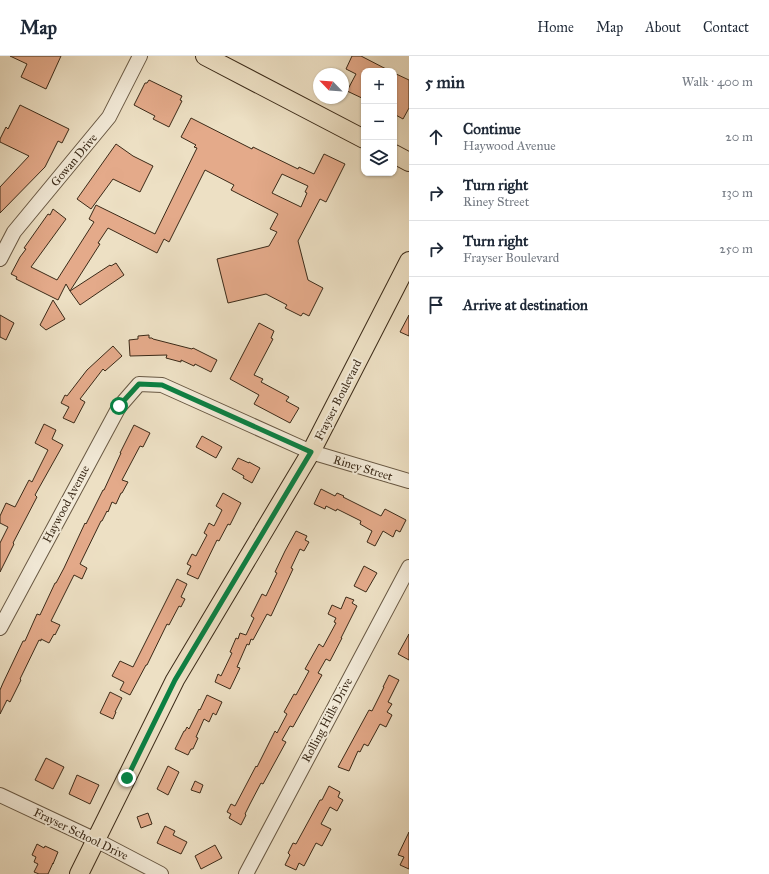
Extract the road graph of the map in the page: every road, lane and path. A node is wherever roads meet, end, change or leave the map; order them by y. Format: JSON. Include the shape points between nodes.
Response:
{"nodes":[{"id":1,"x":140,"y":56,"type":"edge"},
{"id":2,"x":204,"y":56,"type":"edge"},
{"id":3,"x":361,"y":137,"type":"edge"},
{"id":4,"x":397,"y":156,"type":"edge"},
{"id":5,"x":409,"y":162,"type":"edge"},
{"id":6,"x":0,"y":259,"type":"edge"},
{"id":7,"x":409,"y":261,"type":"edge"},
{"id":8,"x":139,"y":384,"type":"joint"},
{"id":9,"x":311,"y":452,"type":"junction"},
{"id":10,"x":409,"y":482,"type":"edge"},
{"id":11,"x":409,"y":567,"type":"edge"},
{"id":12,"x":0,"y":628,"type":"edge"},
{"id":13,"x":0,"y":795,"type":"edge"},
{"id":14,"x":96,"y":840,"type":"junction"},
{"id":15,"x":79,"y":874,"type":"edge"},
{"id":16,"x":161,"y":874,"type":"edge"},
{"id":17,"x":246,"y":874,"type":"edge"}],
"edges":[{"from":1,"to":6,"type":"street","name":"Gowan Drive","via":[[109,117],[14,232]]},
{"from":2,"to":3,"type":"main road"},
{"from":4,"to":5,"type":"main road"},
{"from":7,"to":9,"type":"main road","name":"Frayser Boulevard"},
{"from":8,"to":9,"type":"street","name":"Riney Street","via":[[162,385]]},
{"from":8,"to":12,"type":"street","name":"Haywood Avenue","via":[[119,406]]},
{"from":9,"to":10,"type":"street","name":"Riney Street"},
{"from":9,"to":14,"type":"main road","name":"Frayser Boulevard","via":[[175,680]]},
{"from":11,"to":17,"type":"street","name":"Rolling Hills Drive"},
{"from":13,"to":14,"type":"street","name":"Frayser School Drive"},
{"from":14,"to":15,"type":"main road","name":"Frayser Boulevard"},
{"from":14,"to":16,"type":"street","name":"Frayser School Drive"}]}
